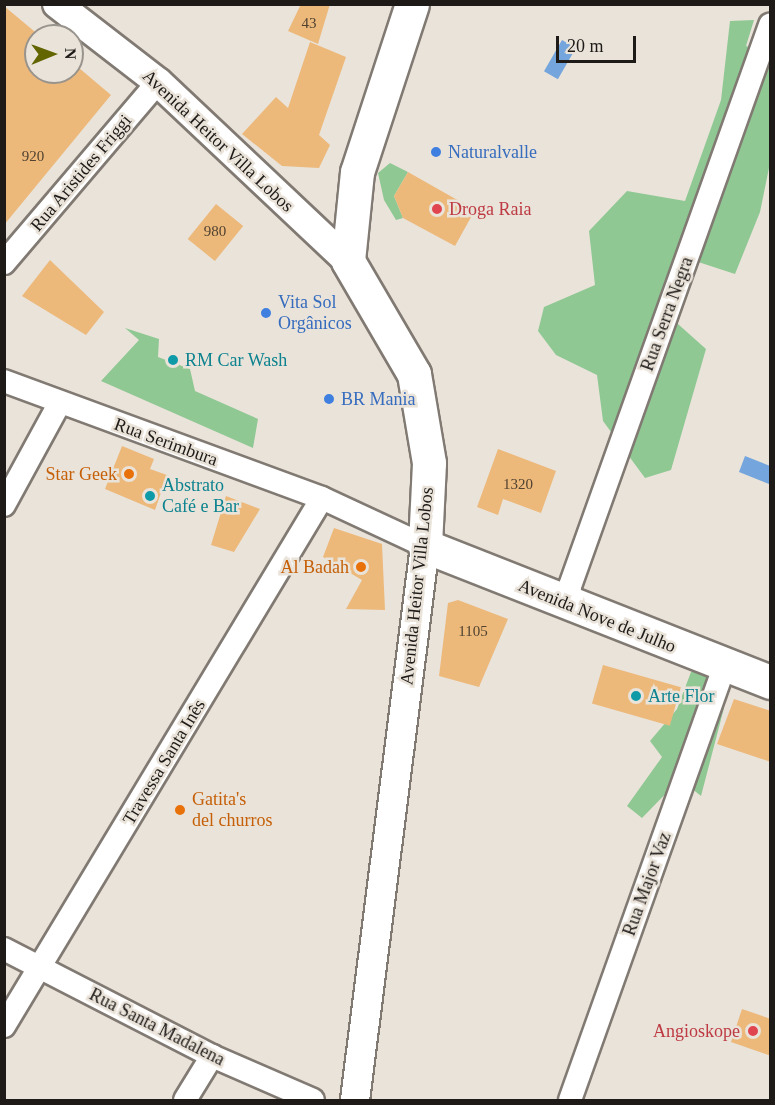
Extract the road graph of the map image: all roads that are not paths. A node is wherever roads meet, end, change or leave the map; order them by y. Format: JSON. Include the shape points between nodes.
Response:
{"nodes":[{"id":1,"x":57,"y":4,"type":"edge"},
{"id":2,"x":412,"y":4,"type":"edge"},
{"id":3,"x":771,"y":25,"type":"edge"},
{"id":4,"x":158,"y":82,"type":"junction"},
{"id":5,"x":348,"y":261,"type":"junction"},
{"id":6,"x":4,"y":263,"type":"edge"},
{"id":7,"x":4,"y":381,"type":"edge"},
{"id":8,"x":59,"y":404,"type":"junction"},
{"id":9,"x":322,"y":498,"type":"junction"},
{"id":10,"x":4,"y":505,"type":"edge"},
{"id":11,"x":425,"y":546,"type":"junction"},
{"id":12,"x":568,"y":604,"type":"junction"},
{"id":13,"x":724,"y":667,"type":"junction"},
{"id":14,"x":771,"y":682,"type":"edge"},
{"id":15,"x":4,"y":949,"type":"edge"},
{"id":16,"x":40,"y":968,"type":"junction"},
{"id":17,"x":4,"y":1026,"type":"edge"},
{"id":18,"x":212,"y":1056,"type":"junction"},
{"id":19,"x":185,"y":1101,"type":"edge"},
{"id":20,"x":313,"y":1101,"type":"edge"},
{"id":21,"x":355,"y":1101,"type":"edge"},
{"id":22,"x":570,"y":1101,"type":"edge"}],
"edges":[{"from":1,"to":4,"type":"street","name":"Avenida Heitor Villa Lobos"},
{"from":2,"to":5,"type":"main road","via":[[357,172]]},
{"from":3,"to":12,"type":"street","name":"Rua Serra Negra","via":[[570,586]]},
{"from":4,"to":5,"type":"street","name":"Avenida Heitor Villa Lobos"},
{"from":4,"to":6,"type":"street","name":"Rua Aristides Friggi"},
{"from":5,"to":11,"type":"main road","name":"Avenida Heitor Villa Lobos","via":[[414,374],[429,463]]},
{"from":7,"to":8,"type":"street","name":"Rua Serimbura"},
{"from":8,"to":9,"type":"street","name":"Rua Serimbura"},
{"from":8,"to":10,"type":"street"},
{"from":9,"to":11,"type":"street","name":"Rua Serimbura"},
{"from":9,"to":16,"type":"street","name":"Travessa Santa Inês"},
{"from":11,"to":12,"type":"main road","name":"Avenida Nove de Julho"},
{"from":11,"to":21,"type":"street","name":"Avenida Heitor Villa Lobos"},
{"from":12,"to":13,"type":"main road","name":"Avenida Nove de Julho"},
{"from":13,"to":14,"type":"main road","name":"Avenida Nove de Julho"},
{"from":13,"to":22,"type":"street","name":"Rua Major Vaz"},
{"from":15,"to":16,"type":"street","name":"Rua Santa Madalena"},
{"from":16,"to":17,"type":"street","name":"Travessa Santa Inês"},
{"from":16,"to":18,"type":"street","name":"Rua Santa Madalena"},
{"from":18,"to":19,"type":"street"},
{"from":18,"to":20,"type":"street","name":"Rua Santa Madalena"}]}
